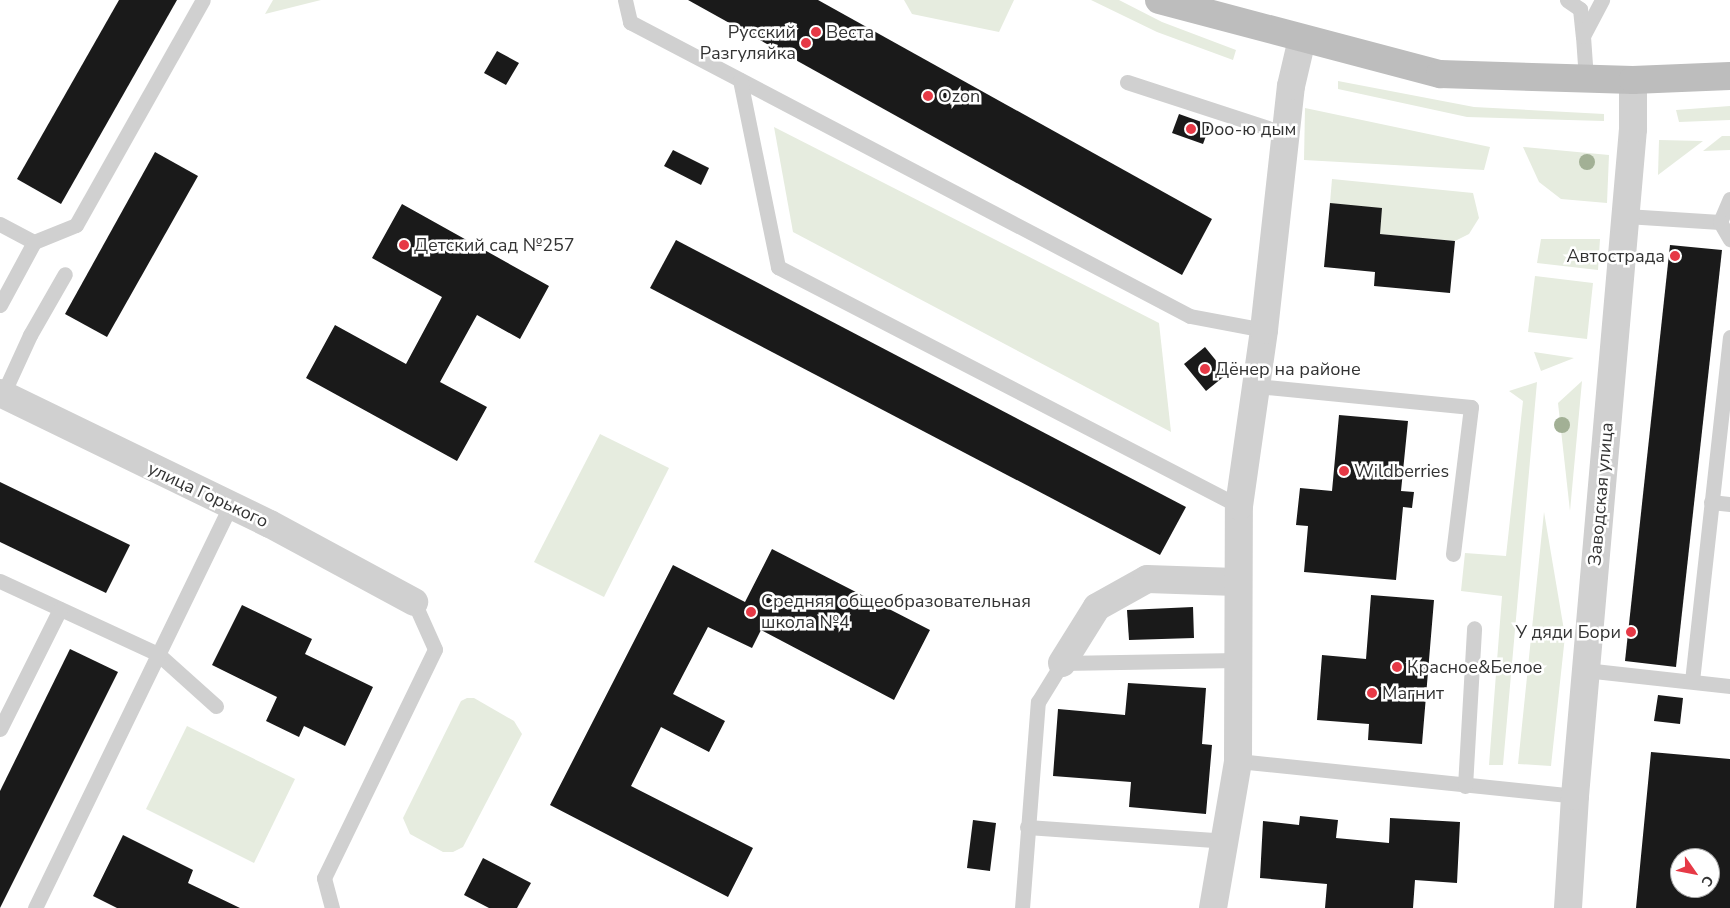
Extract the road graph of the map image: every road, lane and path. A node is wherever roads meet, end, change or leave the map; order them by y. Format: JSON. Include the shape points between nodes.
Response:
{"nodes":[{"id":1,"x":203,"y":0,"type":"edge"},
{"id":2,"x":625,"y":0,"type":"edge"},
{"id":3,"x":1159,"y":0,"type":"edge"},
{"id":4,"x":1567,"y":0,"type":"edge"},
{"id":5,"x":1602,"y":0,"type":"edge"},
{"id":6,"x":1583,"y":36,"type":"junction"},
{"id":7,"x":1302,"y":39,"type":"junction"},
{"id":8,"x":1730,"y":76,"type":"edge"},
{"id":9,"x":1586,"y":79,"type":"junction"},
{"id":10,"x":740,"y":80,"type":"junction"},
{"id":11,"x":1632,"y":80,"type":"junction"},
{"id":12,"x":1127,"y":82,"type":"dead end"},
{"id":13,"x":1286,"y":134,"type":"junction"},
{"id":14,"x":1730,"y":199,"type":"edge"},
{"id":15,"x":1626,"y":216,"type":"junction"},
{"id":16,"x":1720,"y":222,"type":"junction"},
{"id":17,"x":0,"y":224,"type":"edge"},
{"id":18,"x":1730,"y":239,"type":"edge"},
{"id":19,"x":34,"y":242,"type":"junction"},
{"id":20,"x":66,"y":274,"type":"dead end"},
{"id":21,"x":0,"y":305,"type":"edge"},
{"id":22,"x":1264,"y":330,"type":"junction"},
{"id":23,"x":1730,"y":337,"type":"edge"},
{"id":24,"x":1256,"y":386,"type":"junction"},
{"id":25,"x":1,"y":394,"type":"edge"},
{"id":26,"x":1711,"y":502,"type":"junction"},
{"id":27,"x":1730,"y":504,"type":"edge"},
{"id":28,"x":230,"y":506,"type":"junction"},
{"id":29,"x":1239,"y":506,"type":"junction"},
{"id":30,"x":1453,"y":554,"type":"dead end"},
{"id":31,"x":0,"y":581,"type":"edge"},
{"id":32,"x":1236,"y":582,"type":"junction"},
{"id":33,"x":414,"y":602,"type":"joint"},
{"id":34,"x":60,"y":609,"type":"junction"},
{"id":35,"x":1474,"y":628,"type":"dead end"},
{"id":36,"x":158,"y":654,"type":"junction"},
{"id":37,"x":1237,"y":660,"type":"junction"},
{"id":38,"x":1062,"y":664,"type":"junction"},
{"id":39,"x":1586,"y":670,"type":"junction"},
{"id":40,"x":1692,"y":682,"type":"junction"},
{"id":41,"x":1730,"y":686,"type":"edge"},
{"id":42,"x":216,"y":706,"type":"dead end"},
{"id":43,"x":0,"y":729,"type":"edge"},
{"id":44,"x":1238,"y":761,"type":"junction"},
{"id":45,"x":1465,"y":786,"type":"junction"},
{"id":46,"x":1575,"y":796,"type":"junction"},
{"id":47,"x":1027,"y":827,"type":"junction"},
{"id":48,"x":1225,"y":841,"type":"junction"},
{"id":49,"x":35,"y":908,"type":"edge"},
{"id":50,"x":332,"y":908,"type":"edge"},
{"id":51,"x":1022,"y":908,"type":"edge"},
{"id":52,"x":1213,"y":908,"type":"edge"},
{"id":53,"x":1568,"y":908,"type":"edge"}],
"edges":[{"from":1,"to":19,"type":"lane","via":[[76,225]]},
{"from":2,"to":10,"type":"lane","via":[[630,22]]},
{"from":3,"to":7,"type":"street"},
{"from":4,"to":6,"type":"lane","via":[[1580,9]]},
{"from":5,"to":6,"type":"lane"},
{"from":6,"to":9,"type":"lane"},
{"from":7,"to":9,"type":"street","via":[[1440,74]]},
{"from":7,"to":13,"type":"street","via":[[1290,86]]},
{"from":8,"to":11,"type":"street"},
{"from":9,"to":11,"type":"street"},
{"from":10,"to":22,"type":"lane","via":[[1190,316]]},
{"from":10,"to":29,"type":"lane","via":[[778,267]]},
{"from":11,"to":15,"type":"street","name":"Заводская улица","via":[[1633,129]]},
{"from":12,"to":13,"type":"lane"},
{"from":13,"to":22,"type":"street"},
{"from":14,"to":16,"type":"lane"},
{"from":15,"to":16,"type":"lane"},
{"from":15,"to":39,"type":"street","name":"Заводская улица"},
{"from":16,"to":18,"type":"lane"},
{"from":17,"to":19,"type":"lane"},
{"from":19,"to":21,"type":"lane"},
{"from":20,"to":25,"type":"lane","via":[[30,335]]},
{"from":22,"to":24,"type":"street"},
{"from":23,"to":26,"type":"lane"},
{"from":24,"to":29,"type":"street"},
{"from":24,"to":30,"type":"lane","via":[[1470,407]]},
{"from":25,"to":28,"type":"street","name":"улица Горького"},
{"from":26,"to":27,"type":"lane"},
{"from":26,"to":40,"type":"lane"},
{"from":28,"to":33,"type":"street","name":"улица Горького"},
{"from":28,"to":36,"type":"lane"},
{"from":29,"to":32,"type":"street"},
{"from":31,"to":34,"type":"lane"},
{"from":32,"to":37,"type":"street"},
{"from":32,"to":38,"type":"street","via":[[1147,579],[1097,607]]},
{"from":33,"to":50,"type":"lane","via":[[435,649],[324,878]]},
{"from":34,"to":36,"type":"lane"},
{"from":34,"to":43,"type":"lane"},
{"from":35,"to":45,"type":"lane"},
{"from":36,"to":42,"type":"lane"},
{"from":36,"to":49,"type":"lane"},
{"from":37,"to":38,"type":"lane"},
{"from":37,"to":44,"type":"street"},
{"from":38,"to":47,"type":"lane","via":[[1038,702]]},
{"from":39,"to":40,"type":"lane"},
{"from":39,"to":46,"type":"street","name":"Заводская улица"},
{"from":40,"to":41,"type":"lane"},
{"from":44,"to":45,"type":"lane"},
{"from":44,"to":48,"type":"street"},
{"from":45,"to":46,"type":"lane"},
{"from":46,"to":53,"type":"street","name":"Заводская улица"},
{"from":47,"to":48,"type":"lane"},
{"from":47,"to":51,"type":"lane"},
{"from":48,"to":52,"type":"street"}]}
